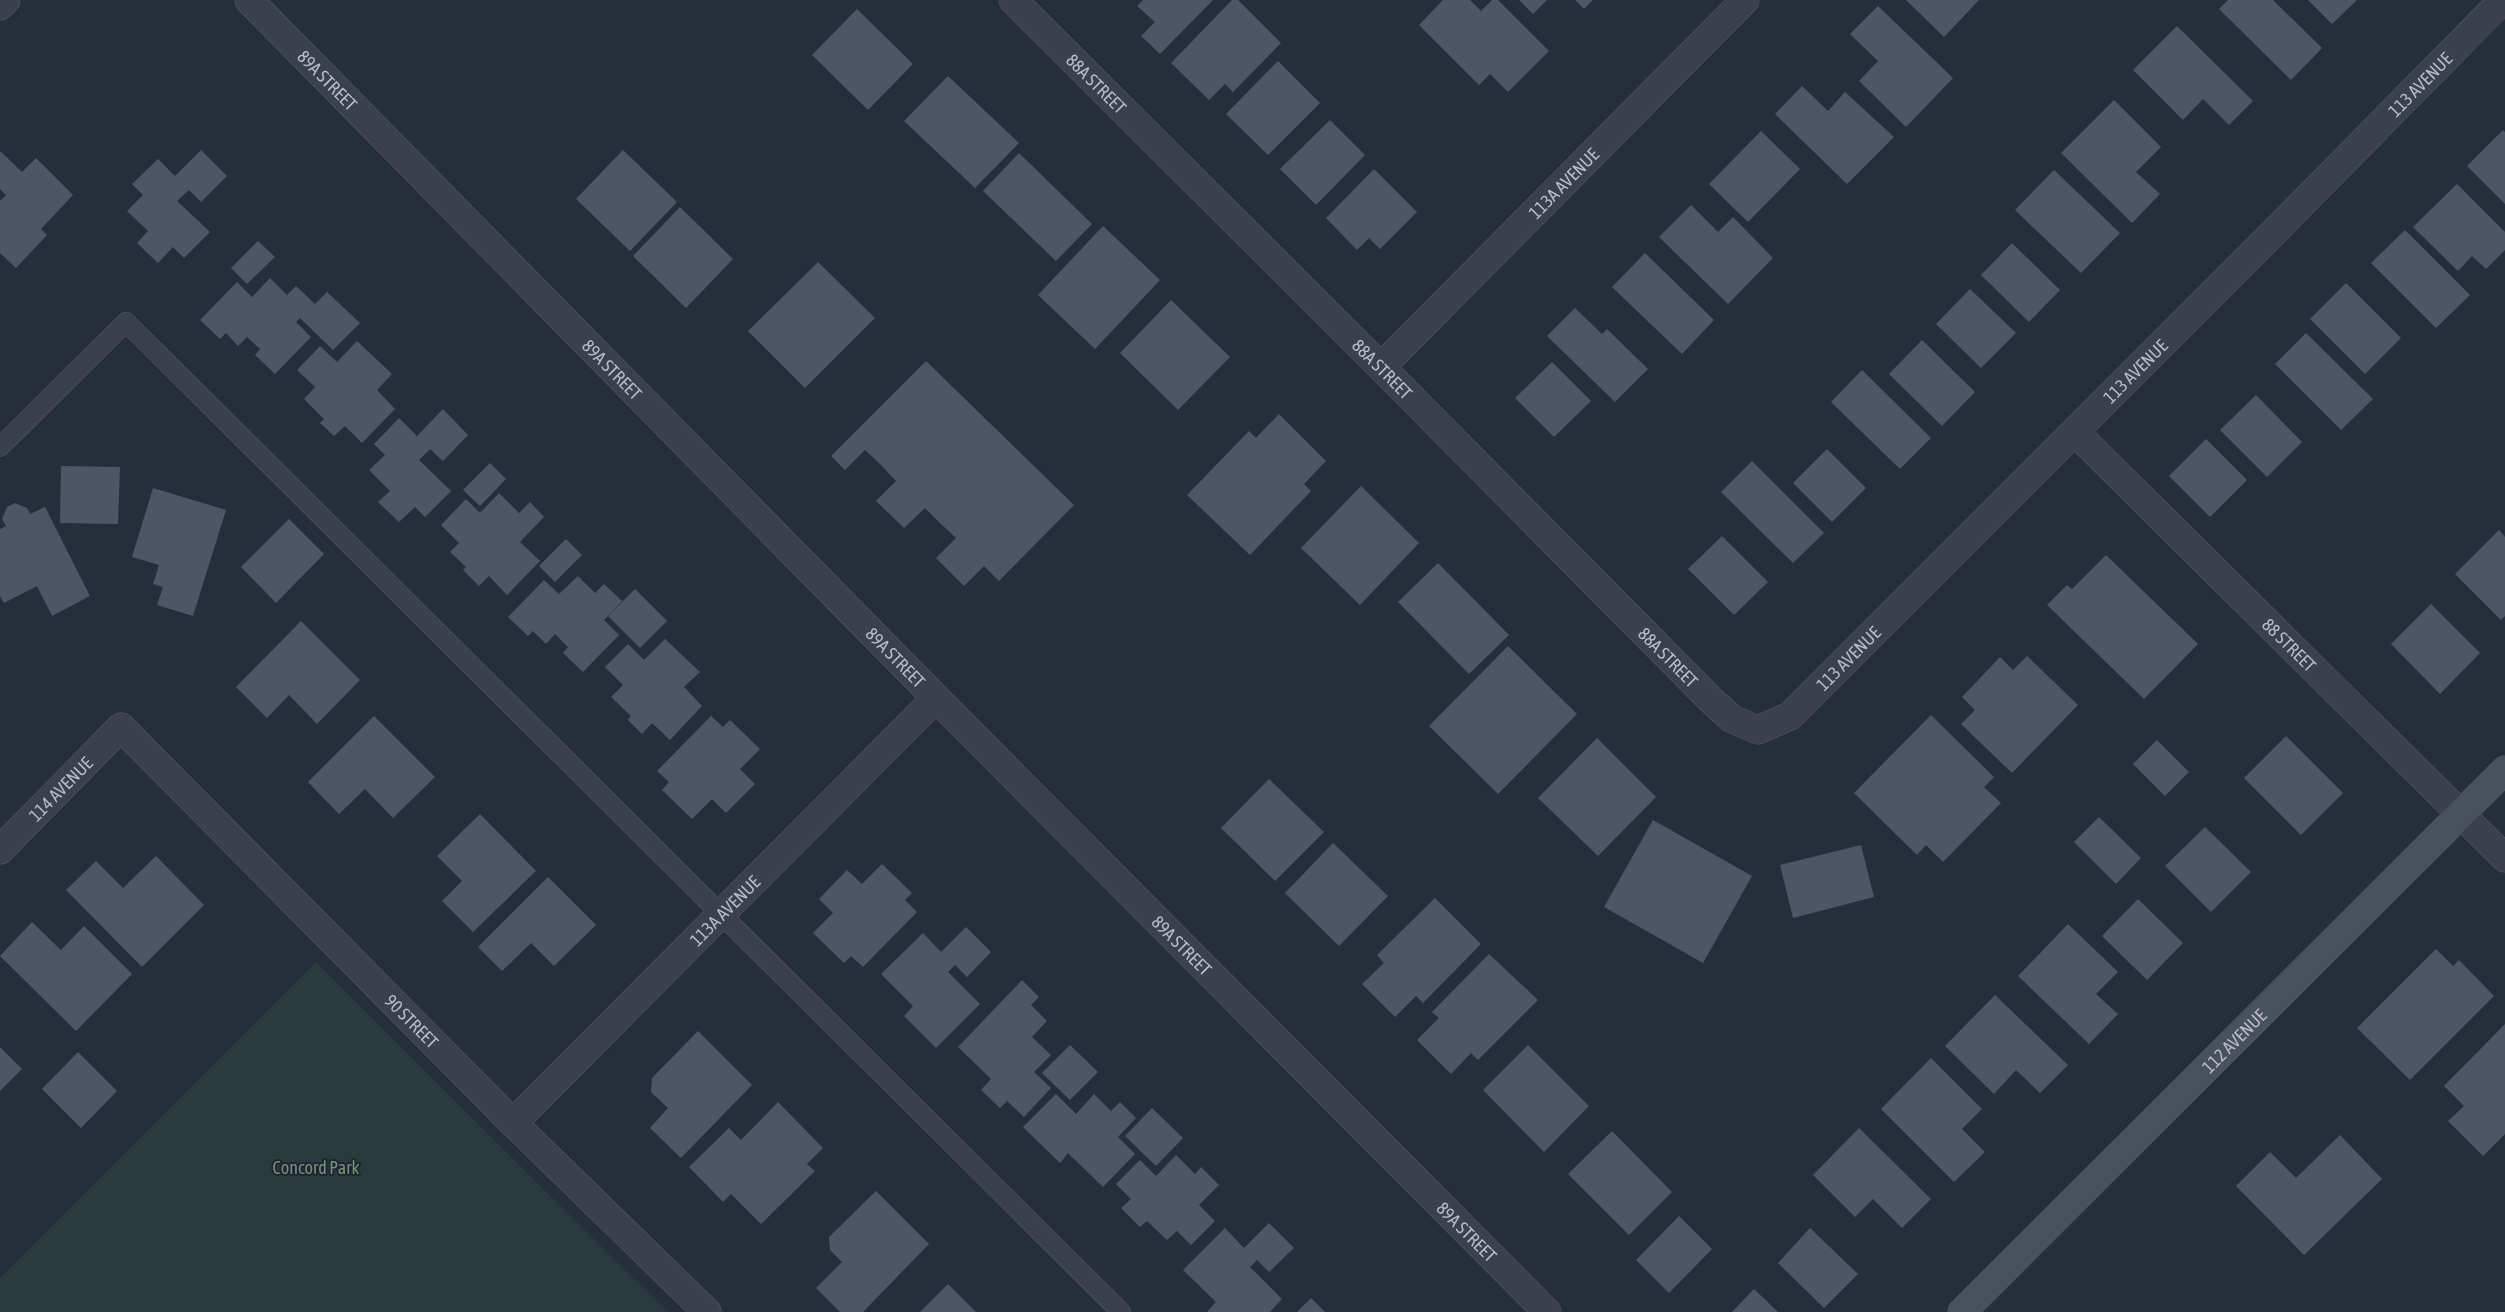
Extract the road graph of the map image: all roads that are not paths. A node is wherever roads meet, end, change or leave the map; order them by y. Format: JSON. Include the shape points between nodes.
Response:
{"nodes":[{"id":1,"x":6,"y":0,"type":"edge"},
{"id":2,"x":249,"y":0,"type":"edge"},
{"id":3,"x":1013,"y":0,"type":"edge"},
{"id":4,"x":1745,"y":0,"type":"edge"},
{"id":5,"x":2503,"y":0,"type":"edge"},
{"id":6,"x":0,"y":6,"type":"edge"},
{"id":7,"x":1382,"y":367,"type":"junction"},
{"id":8,"x":2075,"y":432,"type":"junction"},
{"id":9,"x":0,"y":447,"type":"edge"},
{"id":10,"x":936,"y":698,"type":"junction"},
{"id":11,"x":121,"y":727,"type":"joint"},
{"id":12,"x":1758,"y":730,"type":"joint"},
{"id":13,"x":2505,"y":770,"type":"edge"},
{"id":14,"x":2460,"y":814,"type":"junction"},
{"id":15,"x":0,"y":850,"type":"edge"},
{"id":16,"x":2505,"y":858,"type":"edge"},
{"id":17,"x":720,"y":914,"type":"junction"},
{"id":18,"x":513,"y":1123,"type":"junction"},
{"id":19,"x":707,"y":1312,"type":"edge"},
{"id":20,"x":1121,"y":1312,"type":"edge"},
{"id":21,"x":1547,"y":1312,"type":"edge"},
{"id":22,"x":1962,"y":1312,"type":"edge"}],
"edges":[{"from":1,"to":6,"type":"street"},
{"from":2,"to":10,"type":"street","name":"89A STREET"},
{"from":3,"to":7,"type":"street","name":"88A STREET"},
{"from":4,"to":7,"type":"street","name":"113A AVENUE"},
{"from":5,"to":8,"type":"street","name":"113 AVENUE"},
{"from":7,"to":12,"type":"street","name":"88A STREET","via":[[1710,699],[1732,719]]},
{"from":8,"to":12,"type":"street","name":"113 AVENUE","via":[[1790,716]]},
{"from":8,"to":14,"type":"street","name":"88 STREET"},
{"from":9,"to":17,"type":"lane","via":[[126,322]]},
{"from":10,"to":17,"type":"street","name":"113A AVENUE"},
{"from":10,"to":21,"type":"street","name":"89A STREET"},
{"from":11,"to":15,"type":"street","name":"114 AVENUE"},
{"from":11,"to":18,"type":"street","name":"90 STREET"},
{"from":13,"to":14,"type":"street","name":"112 AVENUE"},
{"from":14,"to":16,"type":"street","name":"88 STREET"},
{"from":14,"to":22,"type":"street","name":"112 AVENUE"},
{"from":17,"to":18,"type":"street","name":"113A AVENUE"},
{"from":17,"to":20,"type":"lane"},
{"from":18,"to":19,"type":"street","name":"90 STREET"}]}
